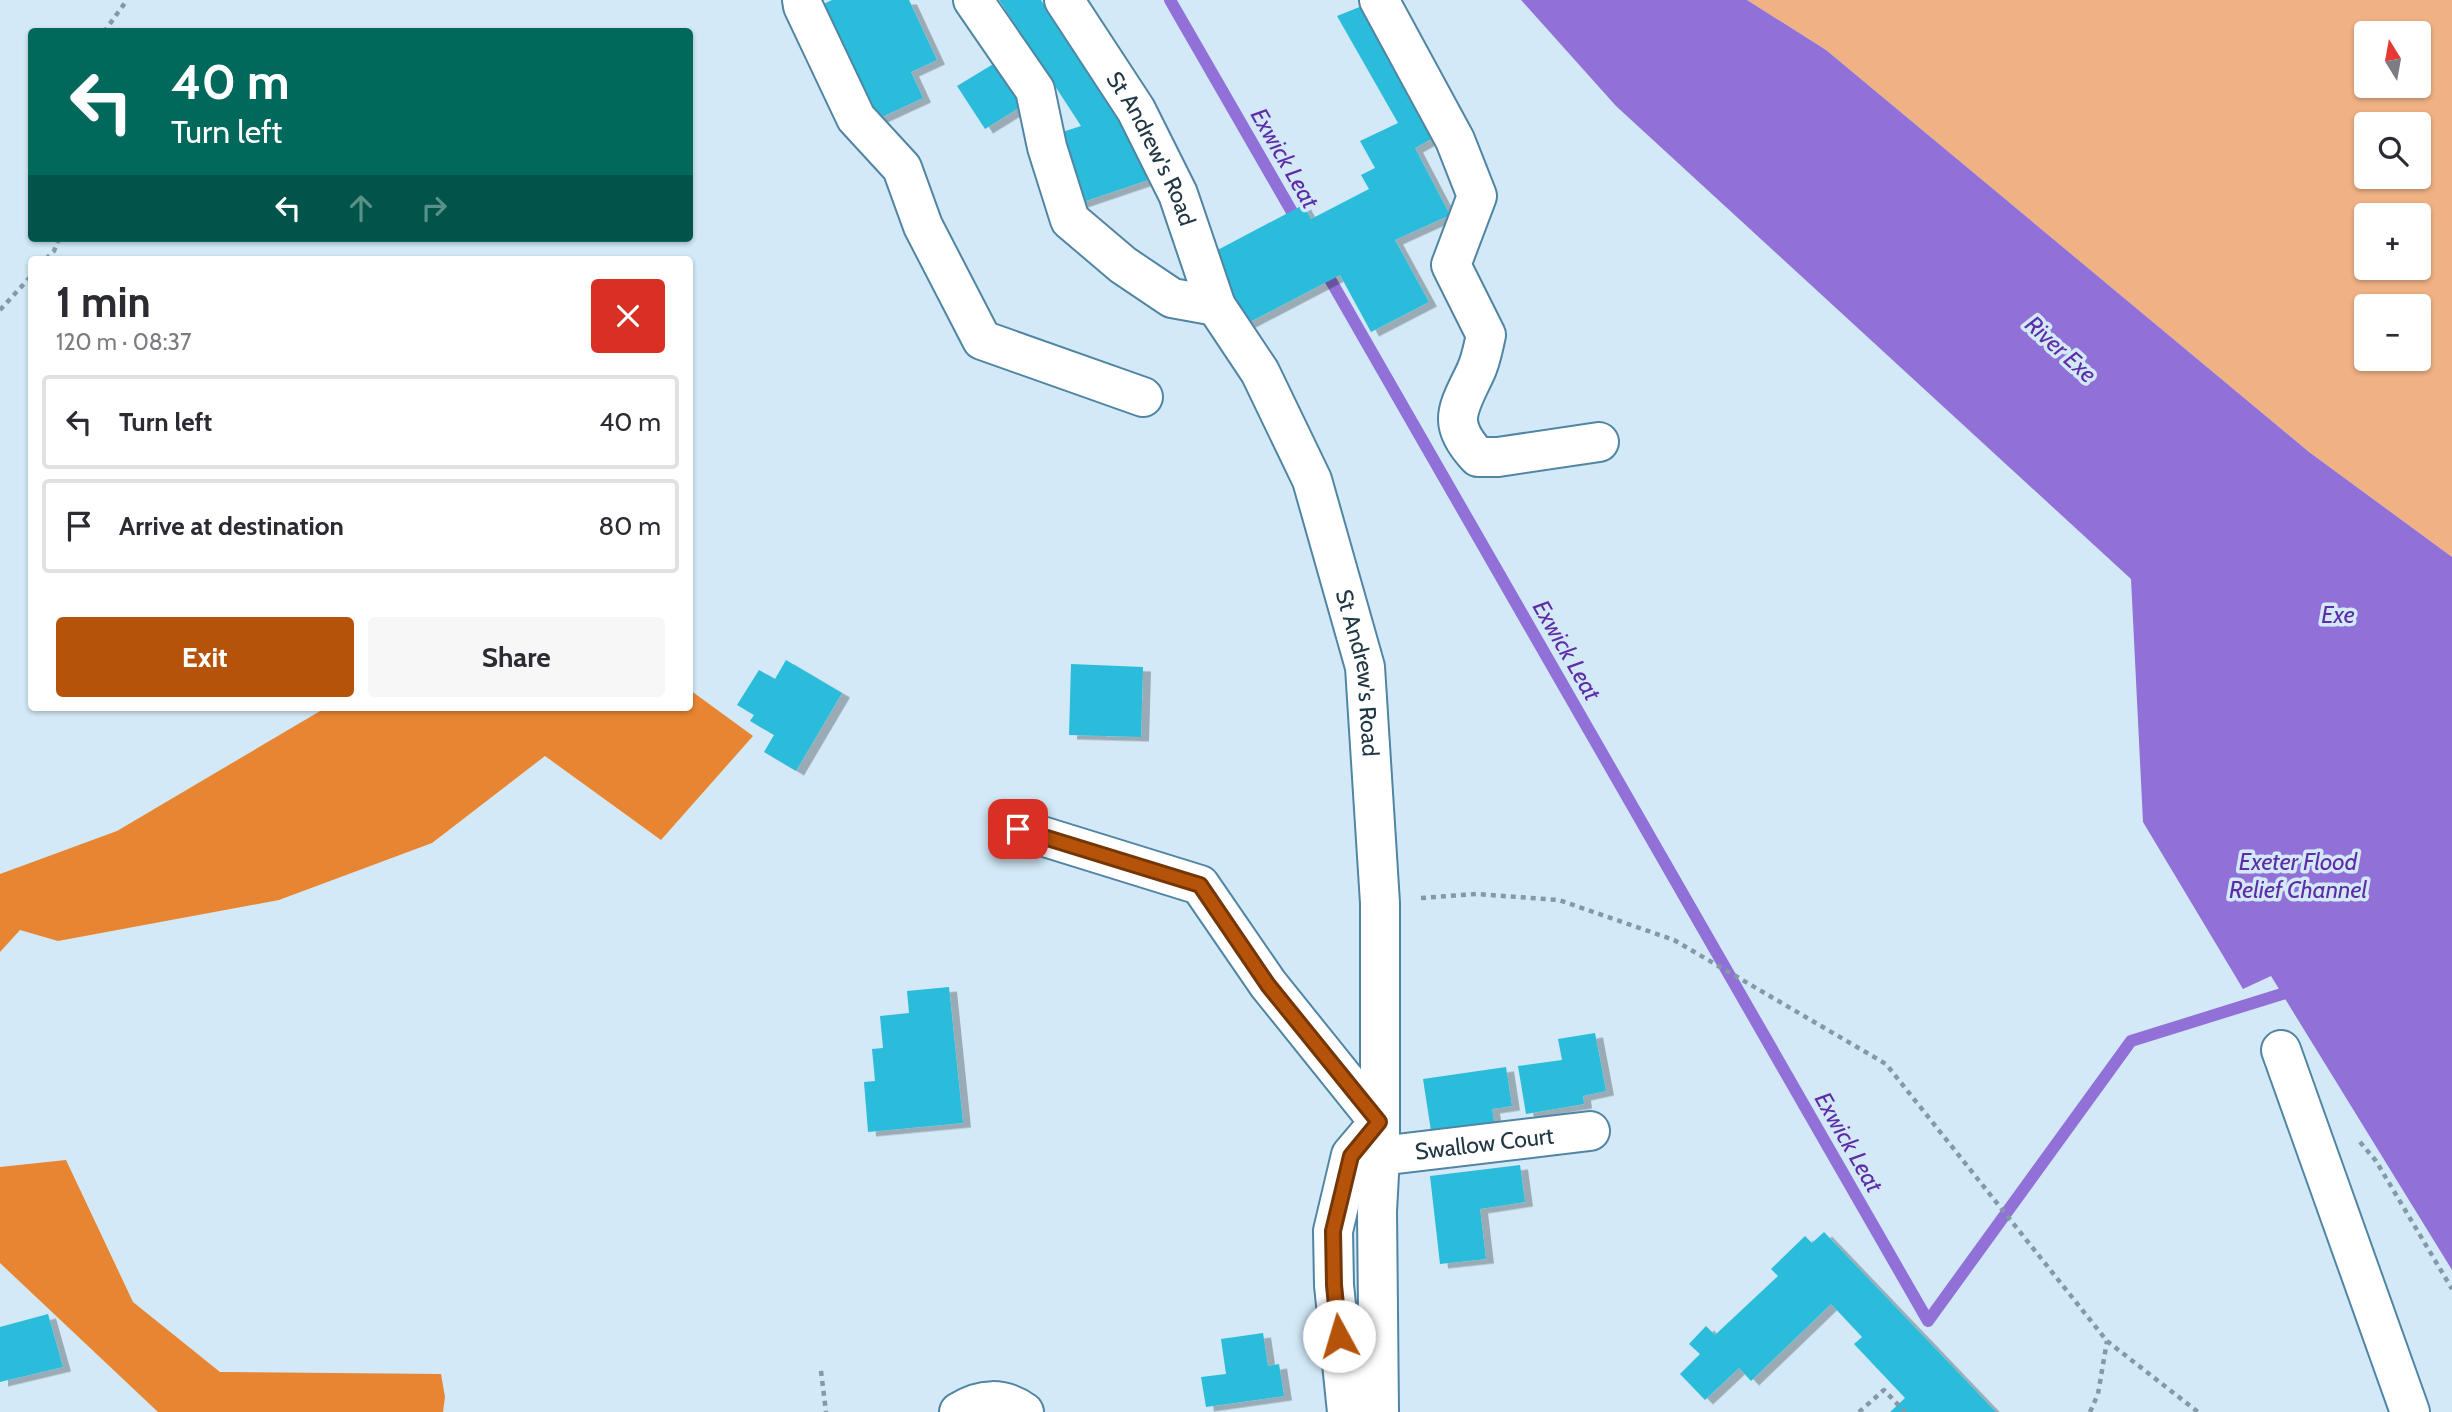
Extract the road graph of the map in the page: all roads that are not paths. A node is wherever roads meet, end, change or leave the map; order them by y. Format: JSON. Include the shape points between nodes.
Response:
{"nodes":[{"id":1,"x":802,"y":0,"type":"edge"},
{"id":2,"x":973,"y":0,"type":"edge"},
{"id":3,"x":1063,"y":0,"type":"edge"},
{"id":4,"x":1379,"y":0,"type":"edge"},
{"id":5,"x":1216,"y":306,"type":"junction"},
{"id":6,"x":1143,"y":397,"type":"dead end"},
{"id":7,"x":1598,"y":442,"type":"dead end"},
{"id":8,"x":1018,"y":829,"type":"dead end"},
{"id":9,"x":2281,"y":1050,"type":"dead end"},
{"id":10,"x":1590,"y":1131,"type":"dead end"},
{"id":11,"x":1380,"y":1139,"type":"junction"},
{"id":12,"x":959,"y":1412,"type":"edge"},
{"id":13,"x":1024,"y":1412,"type":"edge"},
{"id":14,"x":1347,"y":1412,"type":"edge"},
{"id":15,"x":1379,"y":1412,"type":"edge"},
{"id":16,"x":2410,"y":1412,"type":"edge"}],
"edges":[{"from":1,"to":6,"type":"street","via":[[856,118],[902,168],[923,226],[982,340]]},
{"from":2,"to":5,"type":"street","via":[[1035,90],[1070,220],[1172,298]]},
{"from":3,"to":5,"type":"street","name":"St Andrew's Road","via":[[1136,110],[1178,194]]},
{"from":4,"to":7,"type":"street","via":[[1455,140],[1477,196],[1451,265],[1486,335],[1477,370],[1460,401],[1458,426],[1465,443],[1478,457],[1498,457]]},
{"from":5,"to":11,"type":"street","name":"St Andrew's Road","via":[[1260,372],[1312,480],[1365,667],[1380,903]]},
{"from":8,"to":11,"type":"street","via":[[1200,885]]},
{"from":9,"to":16,"type":"street"},
{"from":10,"to":11,"type":"street","name":"Swallow Court"},
{"from":11,"to":14,"type":"street","via":[[1351,1156],[1333,1231]]},
{"from":11,"to":15,"type":"street","name":"St Andrew's Road"},
{"from":12,"to":13,"type":"street","via":[[991,1400],[1013,1404]]}]}
